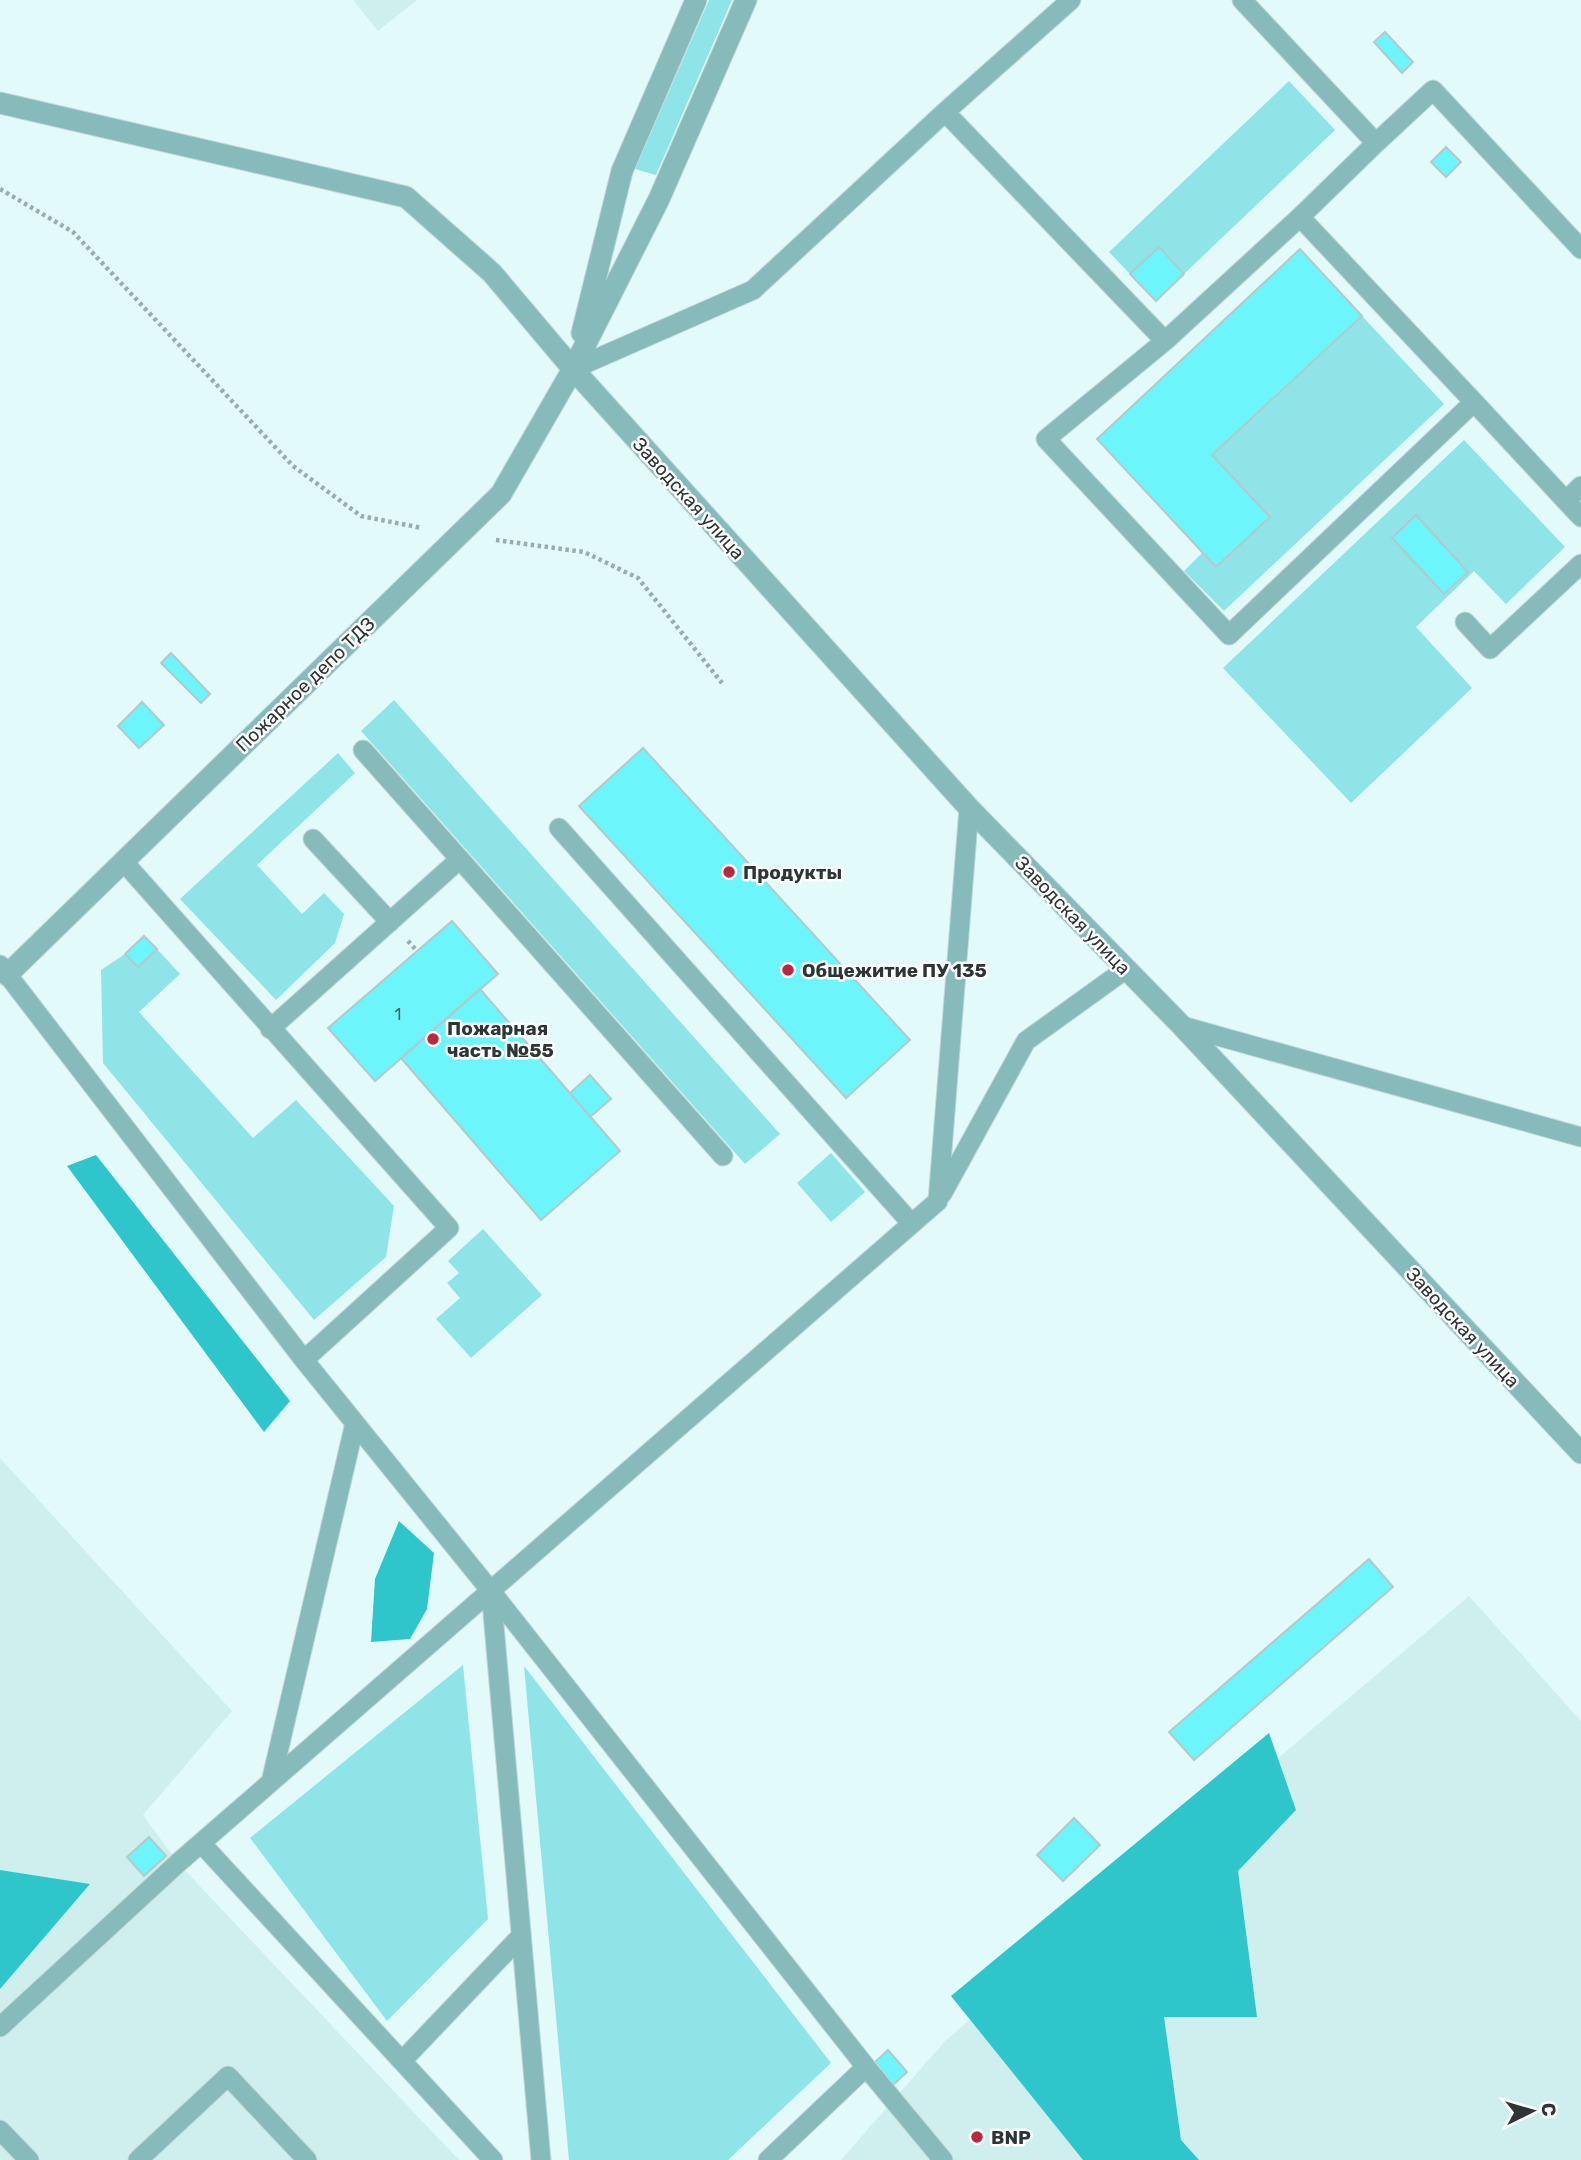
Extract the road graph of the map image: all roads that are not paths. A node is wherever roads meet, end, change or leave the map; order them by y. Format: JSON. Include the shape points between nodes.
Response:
{"nodes":[{"id":1,"x":696,"y":0,"type":"edge"},
{"id":2,"x":746,"y":0,"type":"edge"},
{"id":3,"x":1071,"y":0,"type":"edge"},
{"id":4,"x":1242,"y":0,"type":"edge"},
{"id":5,"x":0,"y":103,"type":"edge"},
{"id":6,"x":945,"y":112,"type":"junction"},
{"id":7,"x":1376,"y":143,"type":"junction"},
{"id":8,"x":1300,"y":217,"type":"junction"},
{"id":9,"x":1581,"y":249,"type":"edge"},
{"id":10,"x":1165,"y":341,"type":"junction"},
{"id":11,"x":573,"y":369,"type":"junction"},
{"id":12,"x":1474,"y":402,"type":"junction"},
{"id":13,"x":1581,"y":486,"type":"edge"},
{"id":14,"x":1566,"y":501,"type":"junction"},
{"id":15,"x":1581,"y":517,"type":"edge"},
{"id":16,"x":1581,"y":564,"type":"edge"},
{"id":17,"x":1465,"y":622,"type":"dead end"},
{"id":18,"x":363,"y":750,"type":"dead end"},
{"id":19,"x":970,"y":808,"type":"junction"},
{"id":20,"x":559,"y":828,"type":"dead end"},
{"id":21,"x":313,"y":839,"type":"dead end"},
{"id":22,"x":460,"y":859,"type":"junction"},
{"id":23,"x":123,"y":861,"type":"junction"},
{"id":24,"x":390,"y":922,"type":"junction"},
{"id":25,"x":1126,"y":969,"type":"junction"},
{"id":26,"x":4,"y":970,"type":"edge"},
{"id":27,"x":1182,"y":1026,"type":"junction"},
{"id":28,"x":270,"y":1029,"type":"junction"},
{"id":29,"x":1581,"y":1137,"type":"edge"},
{"id":30,"x":723,"y":1156,"type":"dead end"},
{"id":31,"x":938,"y":1201,"type":"junction"},
{"id":32,"x":912,"y":1224,"type":"junction"},
{"id":33,"x":304,"y":1360,"type":"junction"},
{"id":34,"x":355,"y":1423,"type":"junction"},
{"id":35,"x":1581,"y":1453,"type":"edge"},
{"id":36,"x":490,"y":1590,"type":"junction"},
{"id":37,"x":271,"y":1782,"type":"junction"},
{"id":38,"x":201,"y":1843,"type":"junction"},
{"id":39,"x":521,"y":1936,"type":"junction"},
{"id":40,"x":0,"y":2027,"type":"edge"},
{"id":41,"x":402,"y":2061,"type":"junction"},
{"id":42,"x":866,"y":2067,"type":"junction"},
{"id":43,"x":0,"y":2130,"type":"edge"},
{"id":44,"x":29,"y":2160,"type":"edge"},
{"id":45,"x":138,"y":2160,"type":"edge"},
{"id":46,"x":307,"y":2160,"type":"edge"},
{"id":47,"x":493,"y":2160,"type":"edge"},
{"id":48,"x":541,"y":2160,"type":"edge"},
{"id":49,"x":768,"y":2160,"type":"edge"},
{"id":50,"x":943,"y":2160,"type":"edge"}],
"edges":[{"from":1,"to":11,"type":"street","via":[[622,171]]},
{"from":2,"to":11,"type":"street","via":[[659,199]]},
{"from":3,"to":6,"type":"lane"},
{"from":4,"to":7,"type":"lane"},
{"from":5,"to":11,"type":"street","name":"Заводская улица","via":[[406,197],[492,274]]},
{"from":6,"to":10,"type":"lane"},
{"from":6,"to":11,"type":"lane","via":[[753,290]]},
{"from":7,"to":8,"type":"lane"},
{"from":7,"to":9,"type":"lane","via":[[1433,90]]},
{"from":8,"to":10,"type":"lane"},
{"from":8,"to":12,"type":"lane"},
{"from":10,"to":12,"type":"lane","via":[[1046,439],[1229,635]]},
{"from":11,"to":19,"type":"street","name":"Заводская улица"},
{"from":11,"to":23,"type":"street","name":"Пожарное депо ТДЗ","via":[[501,494]]},
{"from":12,"to":14,"type":"lane"},
{"from":13,"to":14,"type":"lane"},
{"from":14,"to":15,"type":"lane"},
{"from":16,"to":17,"type":"lane","via":[[1490,649]]},
{"from":18,"to":22,"type":"lane"},
{"from":19,"to":25,"type":"street","name":"Заводская улица"},
{"from":19,"to":31,"type":"lane"},
{"from":20,"to":32,"type":"lane"},
{"from":21,"to":24,"type":"lane"},
{"from":22,"to":24,"type":"lane"},
{"from":22,"to":30,"type":"lane"},
{"from":23,"to":26,"type":"street","name":"Пожарное депо ТДЗ"},
{"from":23,"to":28,"type":"lane"},
{"from":24,"to":28,"type":"lane"},
{"from":25,"to":27,"type":"street","name":"Заводская улица"},
{"from":25,"to":31,"type":"lane","via":[[1026,1041]]},
{"from":26,"to":33,"type":"lane"},
{"from":27,"to":29,"type":"lane"},
{"from":27,"to":35,"type":"street","name":"Заводская улица"},
{"from":28,"to":33,"type":"lane","via":[[449,1228]]},
{"from":31,"to":32,"type":"lane"},
{"from":32,"to":36,"type":"lane"},
{"from":33,"to":34,"type":"lane"},
{"from":34,"to":36,"type":"lane"},
{"from":34,"to":37,"type":"lane"},
{"from":36,"to":37,"type":"lane"},
{"from":36,"to":39,"type":"lane"},
{"from":36,"to":42,"type":"lane"},
{"from":37,"to":38,"type":"lane"},
{"from":38,"to":40,"type":"lane"},
{"from":38,"to":41,"type":"lane"},
{"from":39,"to":41,"type":"lane"},
{"from":39,"to":48,"type":"lane"},
{"from":41,"to":47,"type":"lane"},
{"from":42,"to":49,"type":"lane"},
{"from":42,"to":50,"type":"lane"},
{"from":43,"to":44,"type":"lane"},
{"from":45,"to":46,"type":"lane","via":[[228,2076]]}]}
